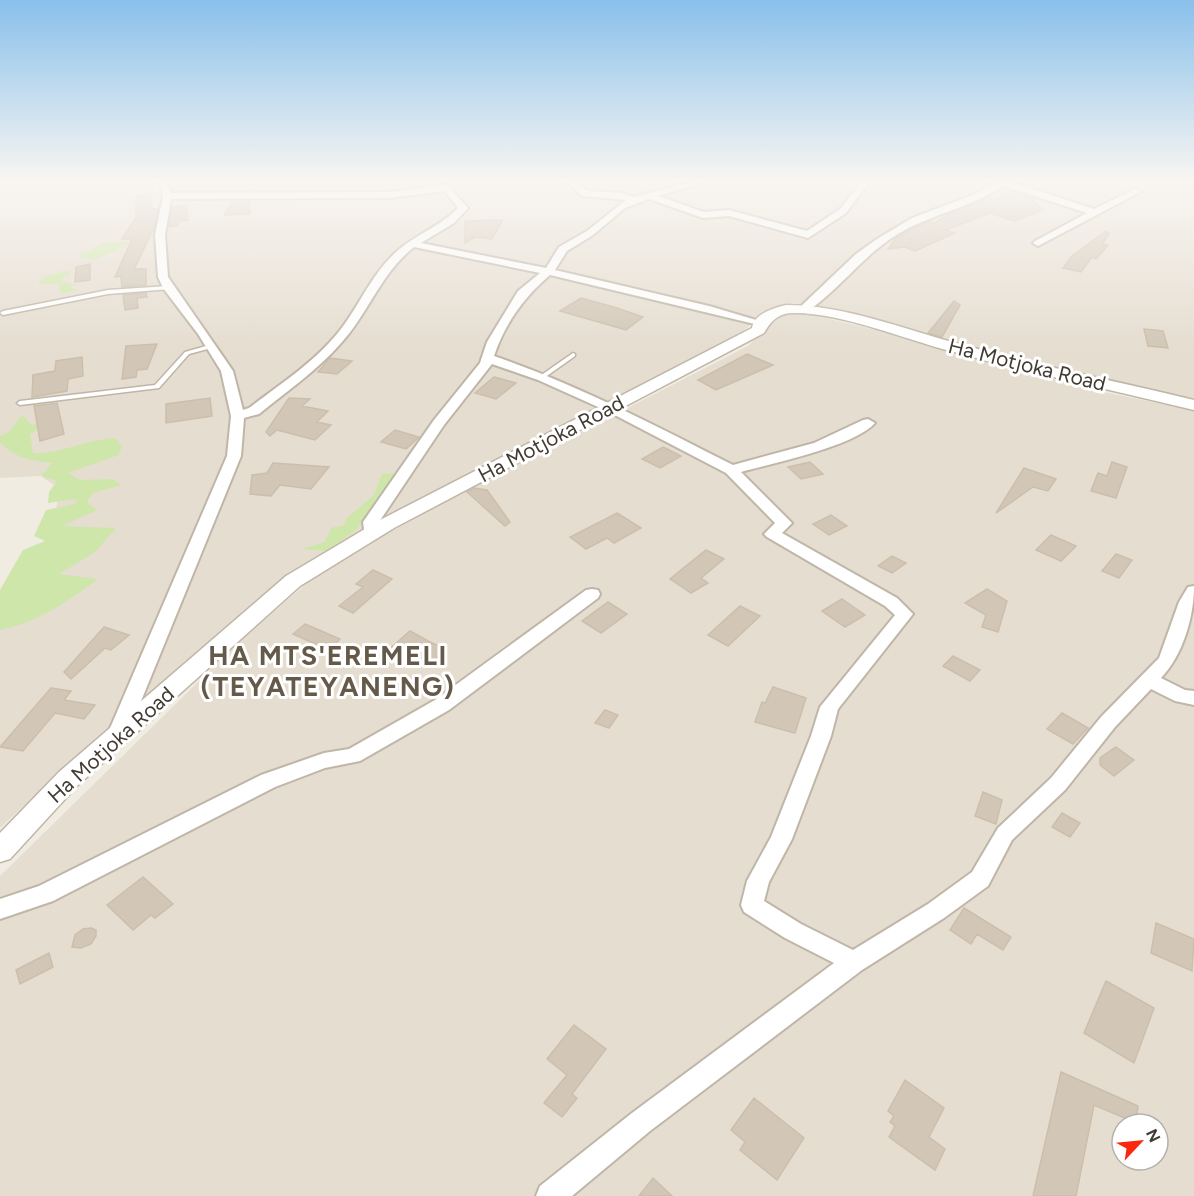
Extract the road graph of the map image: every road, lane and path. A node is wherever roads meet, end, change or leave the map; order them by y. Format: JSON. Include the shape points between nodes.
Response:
{"nodes":[{"id":1,"x":160,"y":237,"type":"edge"},
{"id":2,"x":424,"y":237,"type":"edge"},
{"id":3,"x":584,"y":237,"type":"edge"},
{"id":4,"x":887,"y":237,"type":"edge"},
{"id":5,"x":1049,"y":237,"type":"edge"},
{"id":6,"x":1038,"y":243,"type":"dead end"},
{"id":7,"x":412,"y":244,"type":"junction"},
{"id":8,"x":549,"y":271,"type":"junction"},
{"id":9,"x":168,"y":288,"type":"junction"},
{"id":10,"x":804,"y":309,"type":"junction"},
{"id":11,"x":3,"y":313,"type":"dead end"},
{"id":12,"x":759,"y":324,"type":"junction"},
{"id":13,"x":213,"y":346,"type":"junction"},
{"id":14,"x":573,"y":355,"type":"dead end"},
{"id":15,"x":488,"y":358,"type":"junction"},
{"id":16,"x":542,"y":377,"type":"junction"},
{"id":17,"x":20,"y":403,"type":"dead end"},
{"id":18,"x":1194,"y":405,"type":"edge"},
{"id":19,"x":612,"y":408,"type":"junction"},
{"id":20,"x":238,"y":416,"type":"junction"},
{"id":21,"x":868,"y":423,"type":"dead end"},
{"id":22,"x":731,"y":470,"type":"junction"},
{"id":23,"x":370,"y":534,"type":"junction"},
{"id":24,"x":1194,"y":591,"type":"edge"},
{"id":25,"x":592,"y":594,"type":"dead end"},
{"id":26,"x":1149,"y":680,"type":"junction"},
{"id":27,"x":1194,"y":698,"type":"edge"},
{"id":28,"x":111,"y":742,"type":"junction"},
{"id":29,"x":0,"y":850,"type":"edge"},
{"id":30,"x":0,"y":909,"type":"edge"},
{"id":31,"x":854,"y":962,"type":"junction"},
{"id":32,"x":550,"y":1196,"type":"edge"}],
"edges":[{"from":1,"to":9,"type":"street","via":[[163,276]]},
{"from":2,"to":7,"type":"street"},
{"from":3,"to":8,"type":"street","via":[[563,249]]},
{"from":4,"to":10,"type":"street","via":[[851,266],[823,297]]},
{"from":5,"to":6,"type":"street"},
{"from":7,"to":8,"type":"street"},
{"from":7,"to":20,"type":"street","via":[[400,252],[372,285],[339,339],[254,411]]},
{"from":8,"to":12,"type":"street"},
{"from":8,"to":15,"type":"street","via":[[522,293]]},
{"from":9,"to":11,"type":"lane","via":[[108,292]]},
{"from":9,"to":13,"type":"street"},
{"from":10,"to":12,"type":"street","name":"Ha Motjoka Road","via":[[786,309]]},
{"from":10,"to":18,"type":"street","name":"Ha Motjoka Road"},
{"from":12,"to":19,"type":"street","name":"Ha Motjoka Road","via":[[759,330]]},
{"from":13,"to":17,"type":"lane","via":[[187,353],[157,387]]},
{"from":13,"to":20,"type":"street","via":[[230,378]]},
{"from":14,"to":16,"type":"lane"},
{"from":15,"to":16,"type":"street"},
{"from":15,"to":23,"type":"street","via":[[371,522]]},
{"from":16,"to":19,"type":"street"},
{"from":19,"to":22,"type":"street"},
{"from":19,"to":23,"type":"street","name":"Ha Motjoka Road"},
{"from":20,"to":28,"type":"street","via":[[234,456]]},
{"from":21,"to":22,"type":"street","via":[[821,445]]},
{"from":22,"to":31,"type":"street","via":[[784,523],[772,534],[891,602],[905,614],[829,707],[781,839],[758,881],[752,905]]},
{"from":23,"to":28,"type":"street","name":"Ha Motjoka Road","via":[[293,581]]},
{"from":24,"to":26,"type":"street","via":[[1167,661]]},
{"from":25,"to":30,"type":"street","via":[[442,705],[353,756],[324,761],[268,781],[45,894]]},
{"from":26,"to":27,"type":"street"},
{"from":26,"to":31,"type":"street","via":[[1108,722],[1058,784],[1005,834],[980,879]]},
{"from":28,"to":29,"type":"street","name":"Ha Motjoka Road","via":[[68,779]]},
{"from":31,"to":32,"type":"street","via":[[641,1122]]}]}
